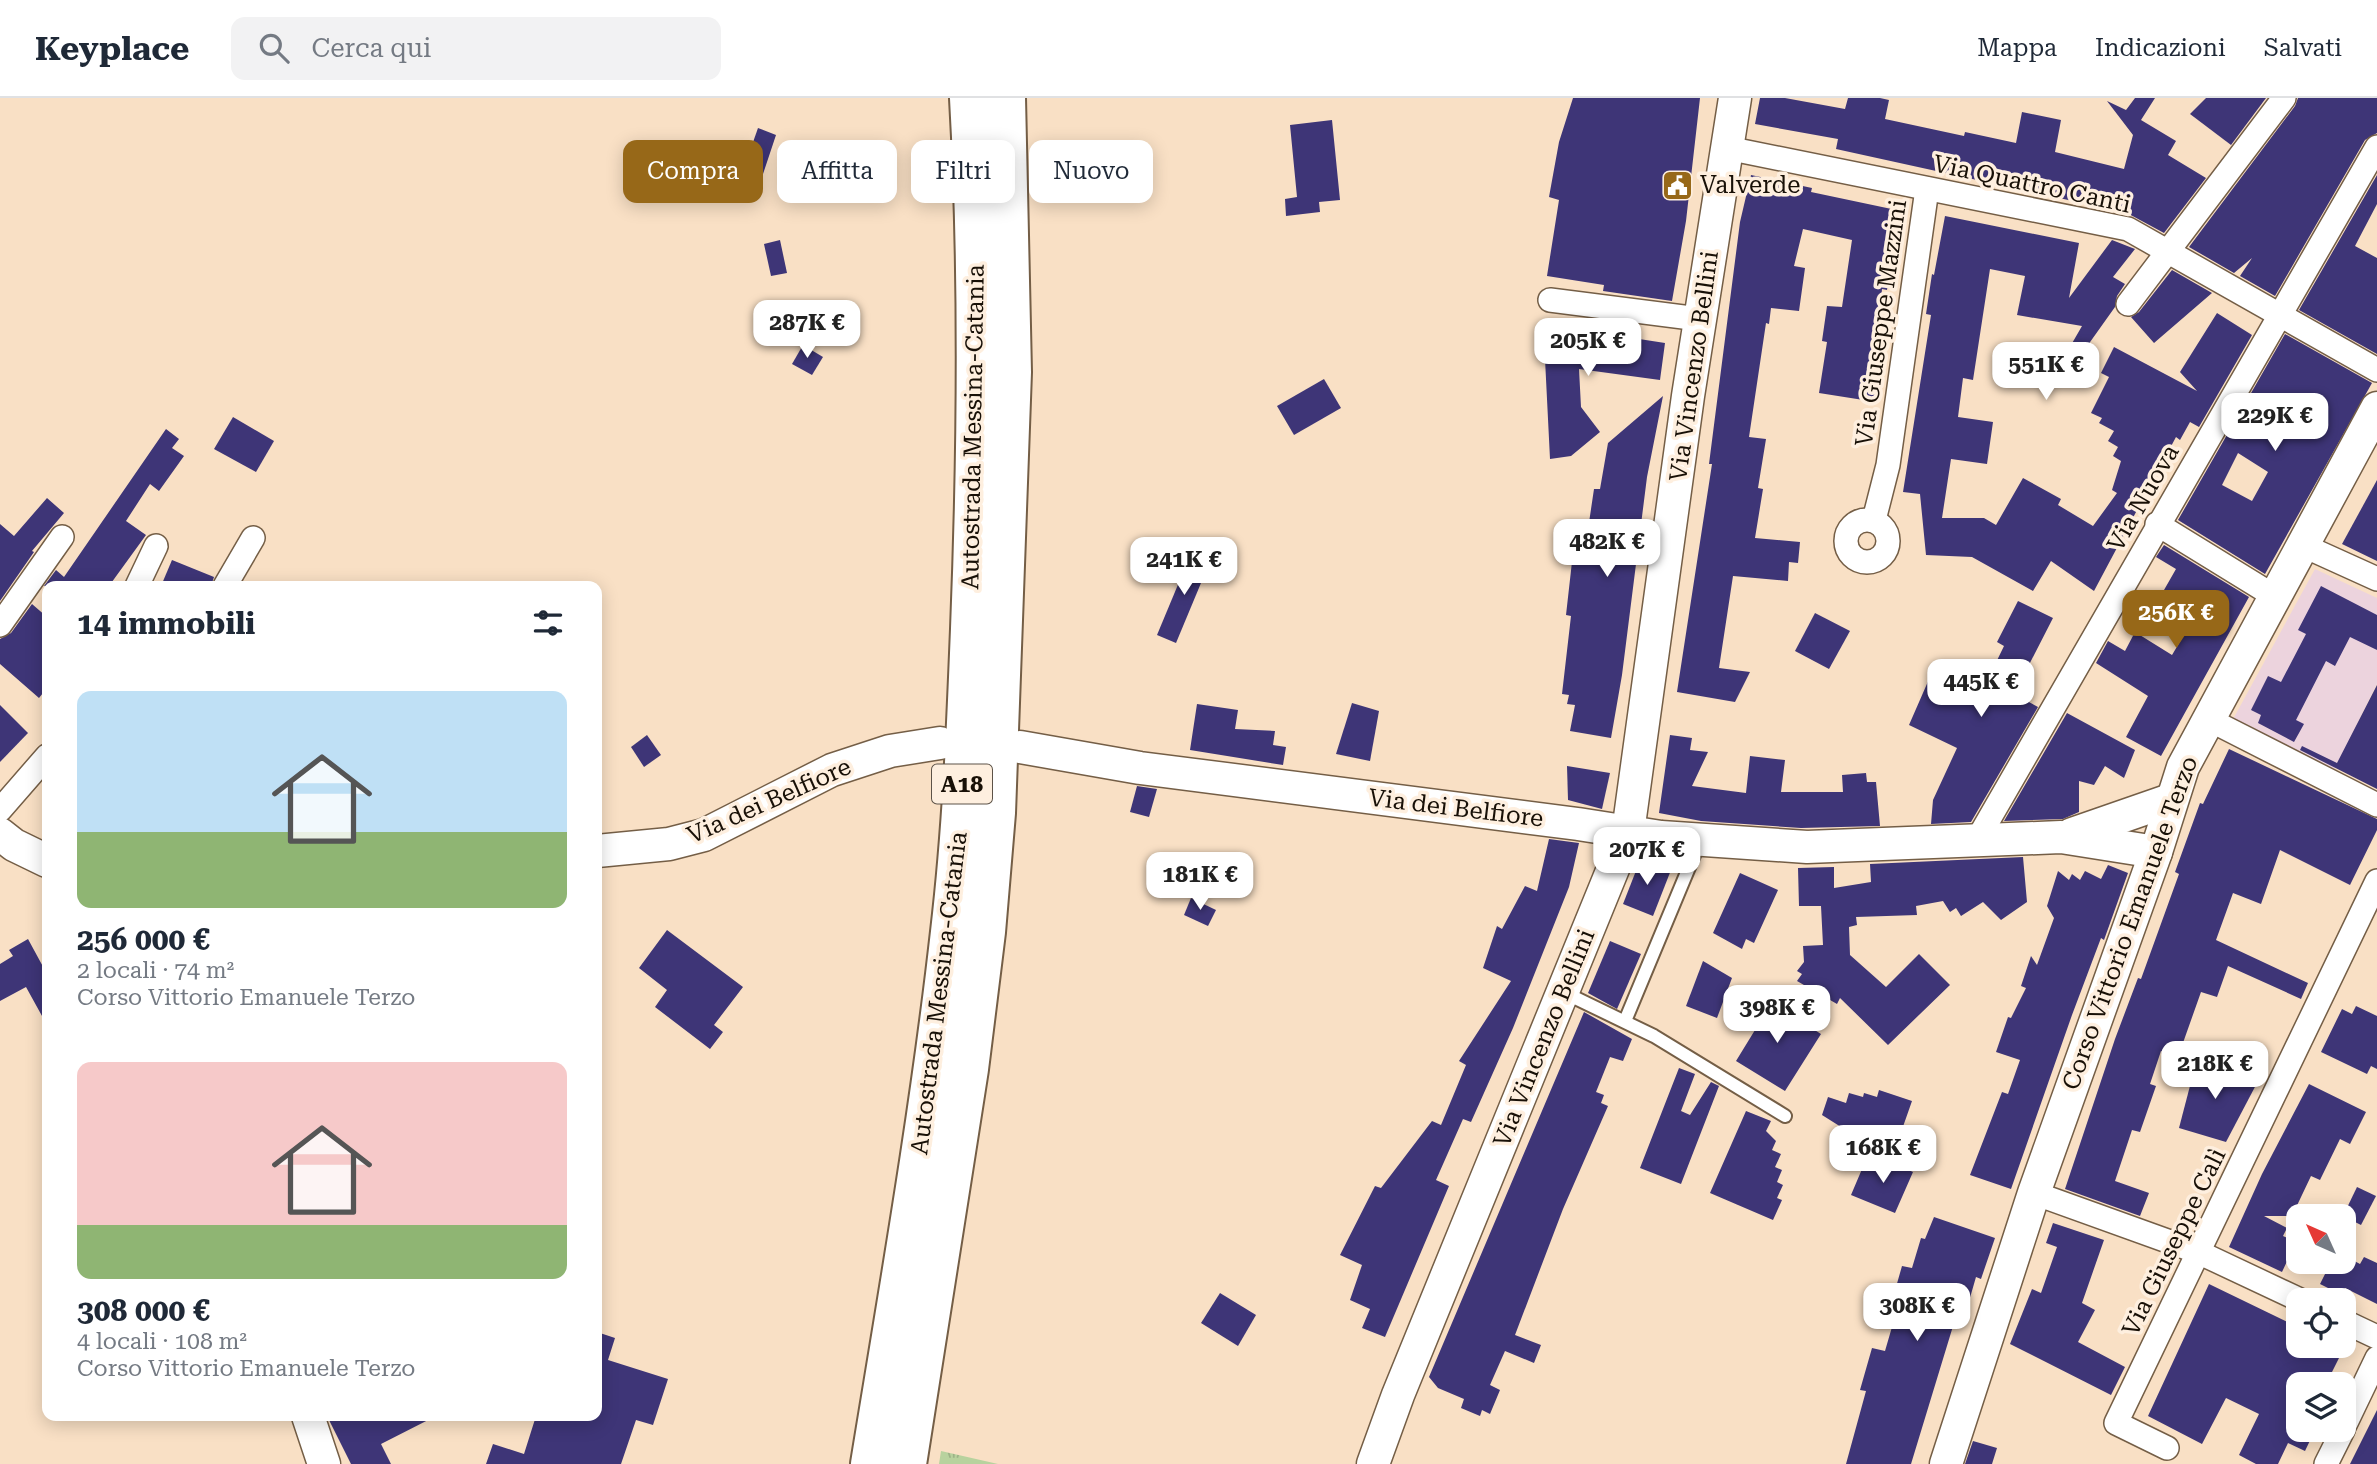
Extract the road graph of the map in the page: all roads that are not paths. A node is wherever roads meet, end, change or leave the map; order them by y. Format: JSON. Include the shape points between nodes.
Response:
{"nodes":[{"id":1,"x":969,"y":98,"type":"edge"},
{"id":2,"x":1006,"y":98,"type":"edge"},
{"id":3,"x":1735,"y":98,"type":"edge"},
{"id":4,"x":2284,"y":98,"type":"edge"},
{"id":5,"x":2377,"y":147,"type":"edge"},
{"id":6,"x":1727,"y":148,"type":"junction"},
{"id":7,"x":1927,"y":189,"type":"junction"},
{"id":8,"x":2167,"y":252,"type":"junction"},
{"id":9,"x":1550,"y":300,"type":"dead end"},
{"id":10,"x":2128,"y":304,"type":"dead end"},
{"id":11,"x":2280,"y":316,"type":"junction"},
{"id":12,"x":1699,"y":319,"type":"junction"},
{"id":13,"x":2377,"y":370,"type":"edge"},
{"id":14,"x":2377,"y":408,"type":"edge"},
{"id":15,"x":1874,"y":520,"type":"dead end"},
{"id":16,"x":2157,"y":524,"type":"junction"},
{"id":17,"x":62,"y":537,"type":"dead end"},
{"id":18,"x":253,"y":537,"type":"dead end"},
{"id":19,"x":2302,"y":545,"type":"junction"},
{"id":20,"x":156,"y":546,"type":"dead end"},
{"id":21,"x":2377,"y":579,"type":"edge"},
{"id":22,"x":139,"y":581,"type":"edge"},
{"id":23,"x":228,"y":581,"type":"edge"},
{"id":24,"x":2274,"y":596,"type":"junction"},
{"id":25,"x":0,"y":625,"type":"edge"},
{"id":26,"x":2208,"y":719,"type":"junction"},
{"id":27,"x":940,"y":743,"type":"dead end"},
{"id":28,"x":1020,"y":747,"type":"dead end"},
{"id":29,"x":42,"y":763,"type":"edge"},
{"id":30,"x":2170,"y":800,"type":"junction"},
{"id":31,"x":2377,"y":805,"type":"edge"},
{"id":32,"x":0,"y":810,"type":"edge"},
{"id":33,"x":1628,"y":832,"type":"junction"},
{"id":34,"x":0,"y":834,"type":"edge"},
{"id":35,"x":2061,"y":837,"type":"junction"},
{"id":36,"x":1977,"y":840,"type":"junction"},
{"id":37,"x":1700,"y":841,"type":"junction"},
{"id":38,"x":602,"y":851,"type":"edge"},
{"id":39,"x":2156,"y":852,"type":"junction"},
{"id":40,"x":42,"y":861,"type":"edge"},
{"id":41,"x":2377,"y":881,"type":"edge"},
{"id":42,"x":1562,"y":992,"type":"junction"},
{"id":43,"x":1625,"y":1021,"type":"junction"},
{"id":44,"x":1784,"y":1116,"type":"dead end"},
{"id":45,"x":2034,"y":1193,"type":"junction"},
{"id":46,"x":2198,"y":1252,"type":"junction"},
{"id":47,"x":2286,"y":1293,"type":"edge"},
{"id":48,"x":2356,"y":1327,"type":"edge"},
{"id":49,"x":2377,"y":1337,"type":"edge"},
{"id":50,"x":2377,"y":1358,"type":"edge"},
{"id":51,"x":2356,"y":1402,"type":"edge"},
{"id":52,"x":310,"y":1421,"type":"edge"},
{"id":53,"x":2337,"y":1442,"type":"edge"},
{"id":54,"x":2167,"y":1448,"type":"dead end"},
{"id":55,"x":324,"y":1464,"type":"edge"},
{"id":56,"x":870,"y":1464,"type":"edge"},
{"id":57,"x":906,"y":1464,"type":"edge"},
{"id":58,"x":1373,"y":1464,"type":"edge"},
{"id":59,"x":1946,"y":1464,"type":"edge"},
{"id":60,"x":2326,"y":1464,"type":"edge"}],
"edges":[{"from":1,"to":56,"type":"highway","name":"Autostrada Messina-Catania","number":"A18","via":[[976,216],[976,373],[974,538],[961,809],[933,1068]]},
{"from":2,"to":57,"type":"highway","name":"Autostrada Messina-Catania","number":"A18","via":[[1012,372],[996,813],[969,1069]]},
{"from":3,"to":6,"type":"street","name":"Via Vincenzo Bellini"},
{"from":4,"to":8,"type":"street"},
{"from":5,"to":11,"type":"street","name":"Via Nuova"},
{"from":6,"to":7,"type":"street","name":"Via Quattro Canti"},
{"from":6,"to":12,"type":"street","name":"Via Vincenzo Bellini"},
{"from":7,"to":8,"type":"street","name":"Via Quattro Canti","via":[[2128,229]]},
{"from":7,"to":15,"type":"street","name":"Via Giuseppe Mazzini","via":[[1888,465]]},
{"from":8,"to":10,"type":"street"},
{"from":8,"to":11,"type":"street","name":"Via Quattro Canti"},
{"from":9,"to":12,"type":"street"},
{"from":11,"to":13,"type":"street","name":"Via Quattro Canti"},
{"from":11,"to":16,"type":"street","name":"Via Nuova"},
{"from":12,"to":33,"type":"street","name":"Via Vincenzo Bellini"},
{"from":14,"to":19,"type":"street","name":"Corso Vittorio Emanuele Terzo"},
{"from":16,"to":24,"type":"street"},
{"from":16,"to":36,"type":"street","name":"Via Nuova"},
{"from":17,"to":25,"type":"street"},
{"from":18,"to":23,"type":"street"},
{"from":19,"to":21,"type":"street"},
{"from":19,"to":24,"type":"street","name":"Corso Vittorio Emanuele Terzo"},
{"from":20,"to":22,"type":"street"},
{"from":24,"to":26,"type":"street","name":"Corso Vittorio Emanuele Terzo"},
{"from":26,"to":30,"type":"street","name":"Corso Vittorio Emanuele Terzo"},
{"from":26,"to":31,"type":"street"},
{"from":27,"to":38,"type":"street","name":"Via dei Belfiore","via":[[890,751],[832,770],[704,835],[625,851]]},
{"from":28,"to":33,"type":"street","name":"Via dei Belfiore","via":[[1140,768]]},
{"from":29,"to":32,"type":"street"},
{"from":30,"to":35,"type":"street"},
{"from":30,"to":39,"type":"street","name":"Corso Vittorio Emanuele Terzo"},
{"from":33,"to":37,"type":"street","name":"Via dei Belfiore"},
{"from":33,"to":42,"type":"street","name":"Via Vincenzo Bellini"},
{"from":34,"to":40,"type":"street"},
{"from":35,"to":36,"type":"street","name":"Via dei Belfiore"},
{"from":35,"to":39,"type":"street"},
{"from":36,"to":37,"type":"street","name":"Via dei Belfiore","via":[[1807,848]]},
{"from":37,"to":43,"type":"lane"},
{"from":39,"to":45,"type":"street","name":"Corso Vittorio Emanuele Terzo"},
{"from":41,"to":46,"type":"street","name":"Via Giuseppe Calì"},
{"from":42,"to":43,"type":"lane"},
{"from":42,"to":58,"type":"street","name":"Via Vincenzo Bellini"},
{"from":43,"to":44,"type":"lane"},
{"from":45,"to":46,"type":"street"},
{"from":45,"to":59,"type":"street","name":"Corso Vittorio Emanuele Terzo"},
{"from":46,"to":47,"type":"street"},
{"from":46,"to":54,"type":"street","name":"Via Giuseppe Calì","via":[[2116,1423]]},
{"from":48,"to":49,"type":"street"},
{"from":50,"to":51,"type":"street"},
{"from":52,"to":55,"type":"street"},
{"from":53,"to":60,"type":"street"}]}
